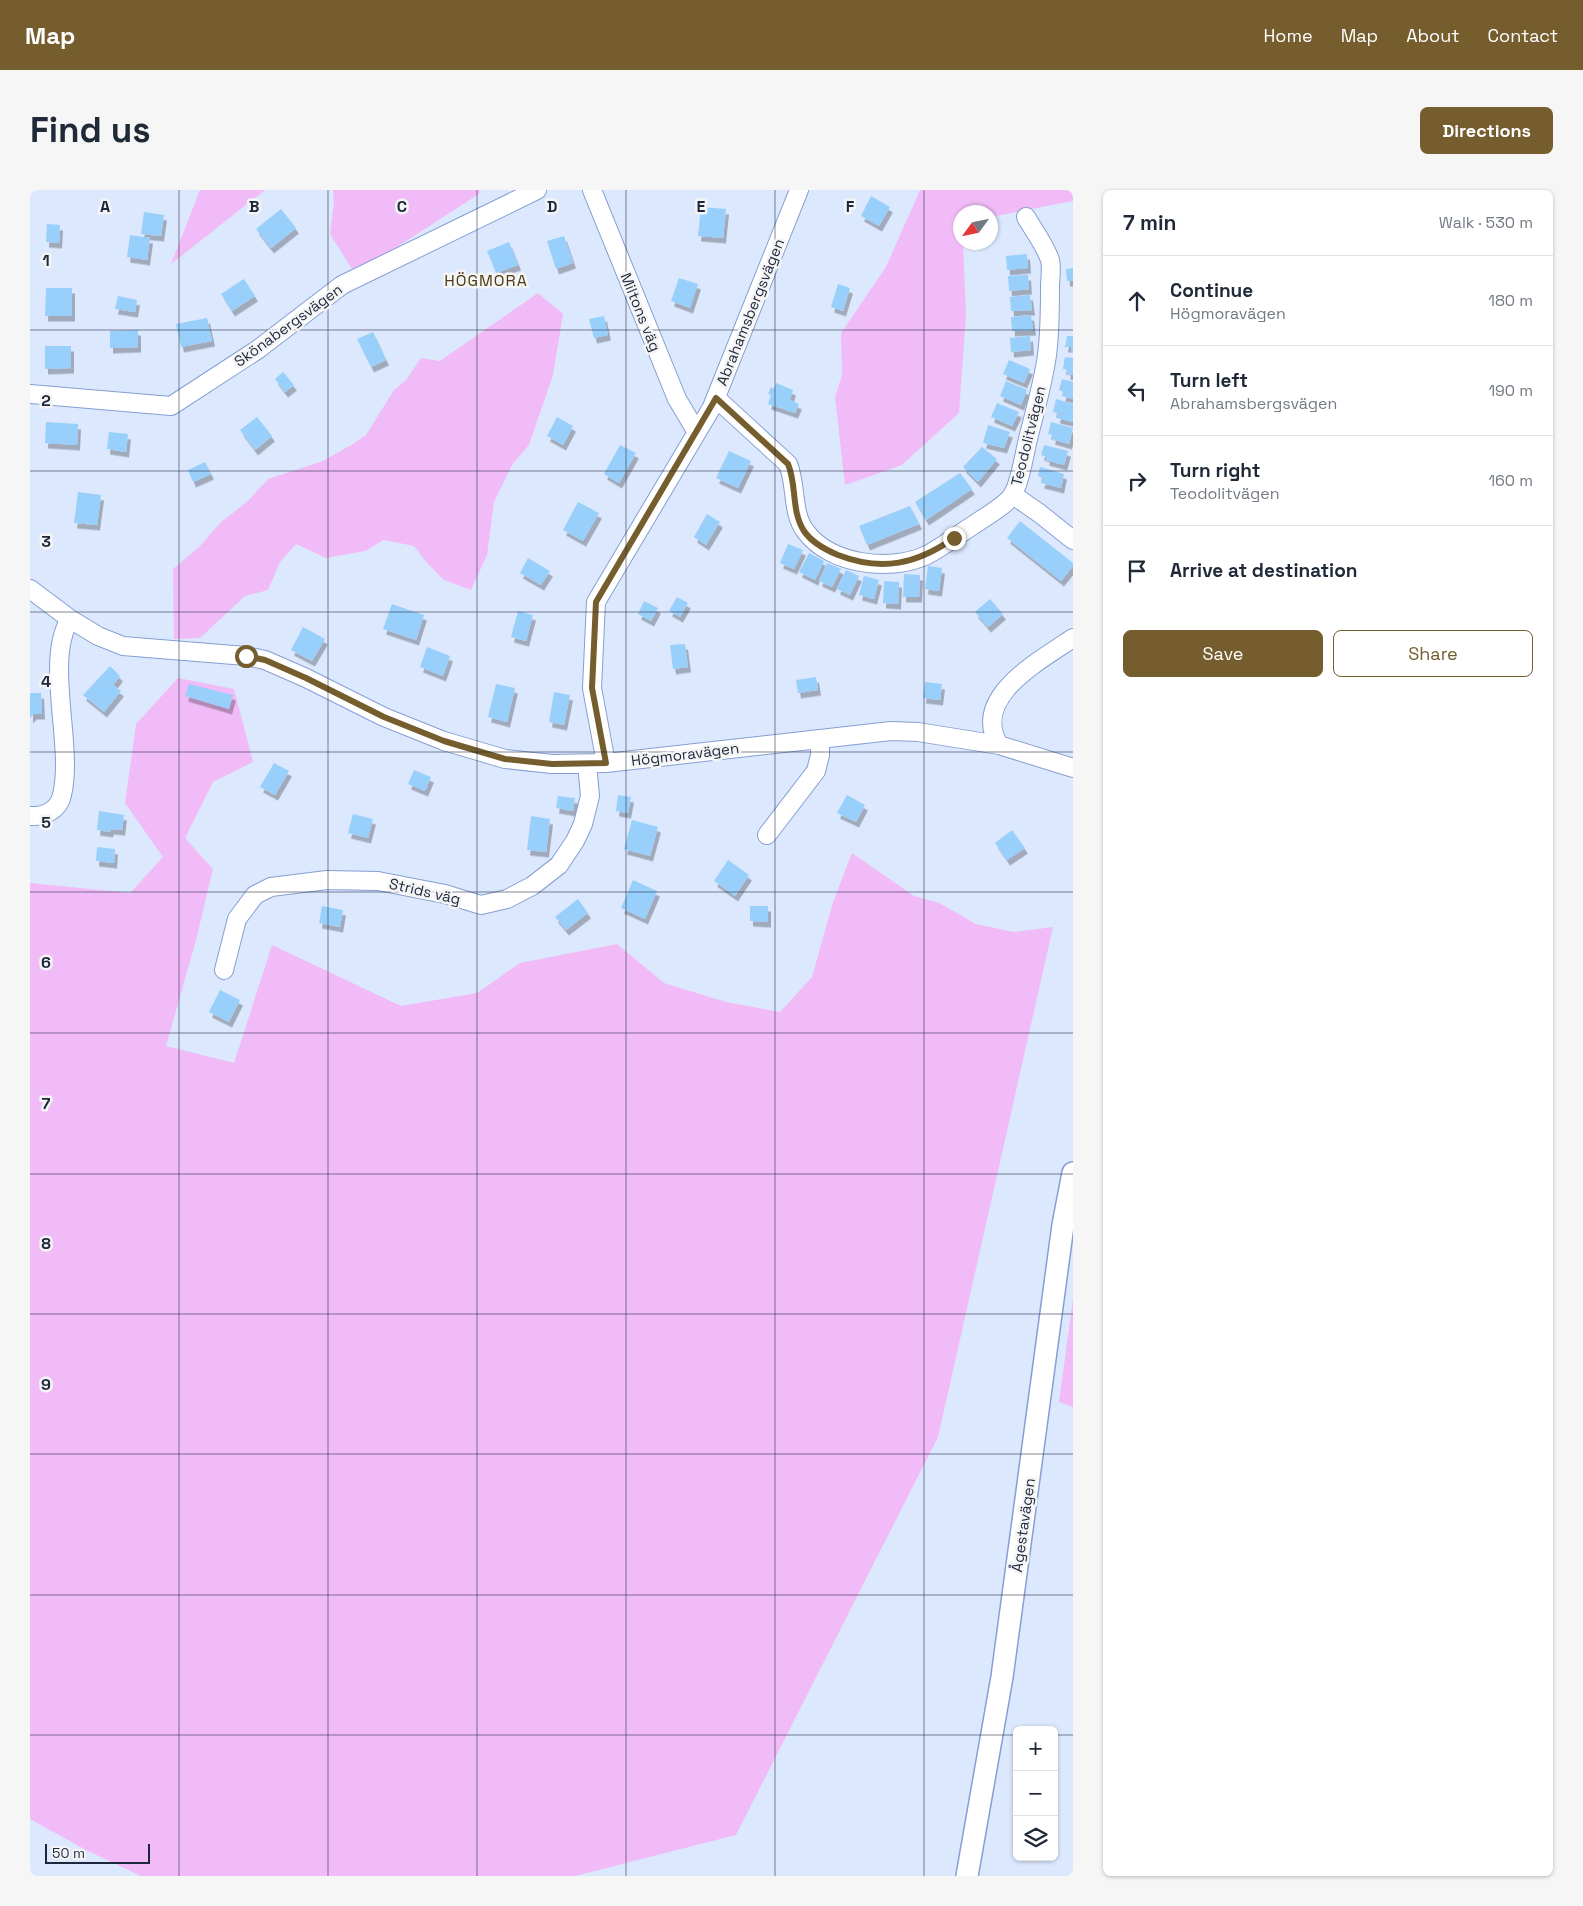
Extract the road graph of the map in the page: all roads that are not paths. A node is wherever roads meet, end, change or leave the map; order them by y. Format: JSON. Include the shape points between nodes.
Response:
{"nodes":[{"id":1,"x":537,"y":190,"type":"edge"},
{"id":2,"x":592,"y":190,"type":"edge"},
{"id":3,"x":798,"y":190,"type":"edge"},
{"id":4,"x":1026,"y":217,"type":"dead end"},
{"id":5,"x":30,"y":394,"type":"edge"},
{"id":6,"x":716,"y":398,"type":"junction"},
{"id":7,"x":696,"y":431,"type":"junction"},
{"id":8,"x":1013,"y":495,"type":"junction"},
{"id":9,"x":1073,"y":540,"type":"edge"},
{"id":10,"x":30,"y":589,"type":"edge"},
{"id":11,"x":70,"y":620,"type":"junction"},
{"id":12,"x":1073,"y":638,"type":"edge"},
{"id":13,"x":820,"y":740,"type":"junction"},
{"id":14,"x":999,"y":745,"type":"junction"},
{"id":15,"x":606,"y":763,"type":"junction"},
{"id":16,"x":587,"y":764,"type":"junction"},
{"id":17,"x":1073,"y":768,"type":"edge"},
{"id":18,"x":30,"y":816,"type":"edge"},
{"id":19,"x":767,"y":835,"type":"dead end"},
{"id":20,"x":224,"y":970,"type":"dead end"},
{"id":21,"x":1073,"y":1173,"type":"edge"},
{"id":22,"x":967,"y":1876,"type":"edge"}],
"edges":[{"from":1,"to":5,"type":"street","name":"Skönabergsvägen","via":[[342,285],[257,350],[170,406]]},
{"from":2,"to":7,"type":"street","name":"Miltons väg","via":[[676,399]]},
{"from":3,"to":6,"type":"street","name":"Abrahamsbergsvägen"},
{"from":4,"to":8,"type":"street","name":"Teodolitvägen","via":[[1051,262],[1050,322],[1042,382]]},
{"from":6,"to":7,"type":"street","name":"Abrahamsbergsvägen"},
{"from":6,"to":8,"type":"street","name":"Teodolitvägen","via":[[788,464],[793,475],[796,510],[808,535],[828,551],[848,559],[893,564],[925,556]]},
{"from":7,"to":15,"type":"street","name":"Abrahamsbergsvägen","via":[[596,602],[592,688]]},
{"from":8,"to":9,"type":"street"},
{"from":10,"to":11,"type":"street","name":"Högmoravägen"},
{"from":11,"to":16,"type":"street","name":"Högmoravägen","via":[[123,646],[265,660],[392,721],[505,759]]},
{"from":11,"to":18,"type":"street","via":[[64,630],[60,665],[65,754],[62,797],[56,808],[40,817]]},
{"from":12,"to":14,"type":"street","via":[[1020,674],[1005,690],[992,714],[994,737]]},
{"from":13,"to":14,"type":"street","name":"Högmoravägen","via":[[891,731]]},
{"from":13,"to":15,"type":"street","name":"Högmoravägen"},
{"from":13,"to":19,"type":"street","via":[[816,771]]},
{"from":14,"to":17,"type":"street","name":"Högmoravägen"},
{"from":15,"to":16,"type":"street","name":"Högmoravägen"},
{"from":16,"to":20,"type":"street","name":"Strids väg","via":[[590,796],[583,824],[559,865],[532,886],[507,899],[481,906],[445,894],[378,881],[327,880],[271,887],[256,895],[237,918]]},
{"from":21,"to":22,"type":"main road","name":"Ågestavägen","via":[[1063,1225],[1002,1677]]}]}
